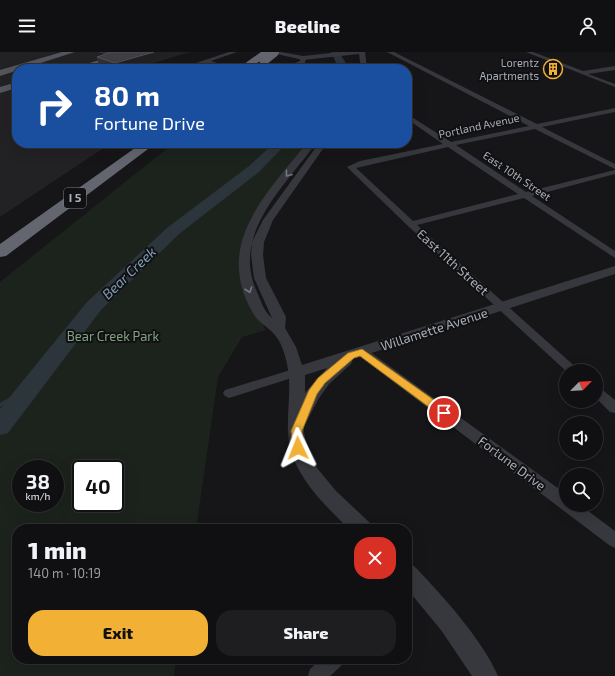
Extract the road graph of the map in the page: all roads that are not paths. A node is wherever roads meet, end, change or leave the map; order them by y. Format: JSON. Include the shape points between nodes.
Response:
{"nodes":[{"id":1,"x":71,"y":52,"type":"edge"},
{"id":2,"x":102,"y":52,"type":"edge"},
{"id":3,"x":134,"y":52,"type":"edge"},
{"id":4,"x":234,"y":52,"type":"edge"},
{"id":5,"x":271,"y":52,"type":"edge"},
{"id":6,"x":274,"y":52,"type":"edge"},
{"id":7,"x":358,"y":52,"type":"edge"},
{"id":8,"x":362,"y":52,"type":"edge"},
{"id":9,"x":390,"y":52,"type":"edge"},
{"id":10,"x":529,"y":52,"type":"edge"},
{"id":11,"x":120,"y":56,"type":"junction"},
{"id":12,"x":263,"y":57,"type":"edge"},
{"id":13,"x":307,"y":58,"type":"junction"},
{"id":14,"x":205,"y":61,"type":"junction"},
{"id":15,"x":33,"y":64,"type":"edge"},
{"id":16,"x":92,"y":64,"type":"edge"},
{"id":17,"x":196,"y":64,"type":"edge"},
{"id":18,"x":214,"y":64,"type":"edge"},
{"id":19,"x":251,"y":64,"type":"edge"},
{"id":20,"x":298,"y":64,"type":"edge"},
{"id":21,"x":363,"y":64,"type":"edge"},
{"id":22,"x":615,"y":68,"type":"edge"},
{"id":23,"x":12,"y":70,"type":"edge"},
{"id":24,"x":0,"y":73,"type":"edge"},
{"id":25,"x":582,"y":74,"type":"junction"},
{"id":26,"x":12,"y":86,"type":"edge"},
{"id":27,"x":614,"y":86,"type":"dead end"},
{"id":28,"x":0,"y":90,"type":"edge"},
{"id":29,"x":615,"y":110,"type":"edge"},
{"id":30,"x":412,"y":119,"type":"edge"},
{"id":31,"x":538,"y":126,"type":"junction"},
{"id":32,"x":449,"y":144,"type":"junction"},
{"id":33,"x":132,"y":148,"type":"edge"},
{"id":34,"x":143,"y":148,"type":"edge"},
{"id":35,"x":308,"y":148,"type":"edge"},
{"id":36,"x":319,"y":148,"type":"edge"},
{"id":37,"x":615,"y":167,"type":"edge"},
{"id":38,"x":351,"y":169,"type":"joint"},
{"id":39,"x":615,"y":172,"type":"edge"},
{"id":40,"x":526,"y":195,"type":"junction"},
{"id":41,"x":411,"y":224,"type":"junction"},
{"id":42,"x":0,"y":242,"type":"edge"},
{"id":43,"x":0,"y":252,"type":"edge"},
{"id":44,"x":615,"y":255,"type":"edge"},
{"id":45,"x":615,"y":270,"type":"edge"},
{"id":46,"x":503,"y":307,"type":"junction"},
{"id":47,"x":278,"y":330,"type":"junction"},
{"id":48,"x":356,"y":354,"type":"junction"},
{"id":49,"x":566,"y":364,"type":"edge"},
{"id":50,"x":297,"y":372,"type":"junction"},
{"id":51,"x":229,"y":393,"type":"dead end"},
{"id":52,"x":603,"y":397,"type":"edge"},
{"id":53,"x":615,"y":408,"type":"edge"},
{"id":54,"x":296,"y":431,"type":"junction"},
{"id":55,"x":559,"y":498,"type":"edge"},
{"id":56,"x":578,"y":512,"type":"edge"},
{"id":57,"x":357,"y":524,"type":"edge"},
{"id":58,"x":615,"y":540,"type":"edge"},
{"id":59,"x":412,"y":584,"type":"edge"},
{"id":60,"x":329,"y":664,"type":"edge"},
{"id":61,"x":317,"y":676,"type":"edge"},
{"id":62,"x":486,"y":676,"type":"edge"}],
"edges":[{"from":1,"to":15,"type":"main road"},
{"from":2,"to":11,"type":"street"},
{"from":3,"to":11,"type":"main road"},
{"from":4,"to":14,"type":"street"},
{"from":5,"to":13,"type":"street"},
{"from":6,"to":12,"type":"highway","bridge":true},
{"from":7,"to":13,"type":"street"},
{"from":8,"to":21,"type":"street"},
{"from":9,"to":31,"type":"street"},
{"from":10,"to":25,"type":"street"},
{"from":11,"to":16,"type":"main road"},
{"from":12,"to":19,"type":"highway"},
{"from":13,"to":20,"type":"street"},
{"from":14,"to":17,"type":"street"},
{"from":14,"to":18,"type":"street"},
{"from":22,"to":25,"type":"street"},
{"from":23,"to":24,"type":"main road"},
{"from":25,"to":27,"type":"street"},
{"from":26,"to":28,"type":"main road"},
{"from":29,"to":31,"type":"street","name":"Portland Avenue"},
{"from":30,"to":32,"type":"street","name":"East 10th Street"},
{"from":31,"to":32,"type":"street","name":"Portland Avenue"},
{"from":31,"to":37,"type":"street"},
{"from":32,"to":38,"type":"street","name":"Portland Avenue","via":[[356,164]]},
{"from":32,"to":40,"type":"street","name":"East 10th Street"},
{"from":33,"to":42,"type":"highway","number":"I 5"},
{"from":34,"to":43,"type":"highway","number":"I 5"},
{"from":35,"to":47,"type":"street","one_way":true,"via":[[255,217],[245,246],[244,272],[252,298],[264,321]]},
{"from":36,"to":47,"type":"street","via":[[268,220],[258,242],[260,278],[279,317]]},
{"from":38,"to":41,"type":"street","name":"East 11th Street"},
{"from":39,"to":40,"type":"street"},
{"from":40,"to":41,"type":"street"},
{"from":40,"to":44,"type":"street","name":"East 10th Street"},
{"from":41,"to":46,"type":"street","name":"East 11th Street"},
{"from":45,"to":46,"type":"street","name":"Willamette Avenue"},
{"from":46,"to":48,"type":"street","name":"Willamette Avenue"},
{"from":46,"to":49,"type":"street","name":"East 11th Street"},
{"from":47,"to":50,"type":"street","via":[[289,349]]},
{"from":48,"to":50,"type":"street","name":"Willamette Avenue"},
{"from":48,"to":54,"type":"street","via":[[312,392]]},
{"from":48,"to":55,"type":"street","name":"Fortune Drive"},
{"from":50,"to":51,"type":"street","name":"Willamette Avenue"},
{"from":50,"to":54,"type":"street"},
{"from":52,"to":53,"type":"street"},
{"from":54,"to":57,"type":"street","via":[[302,460],[313,479]]},
{"from":56,"to":58,"type":"street","name":"Fortune Drive"},
{"from":59,"to":62,"type":"street","via":[[440,609]]},
{"from":60,"to":61,"type":"street"}]}
